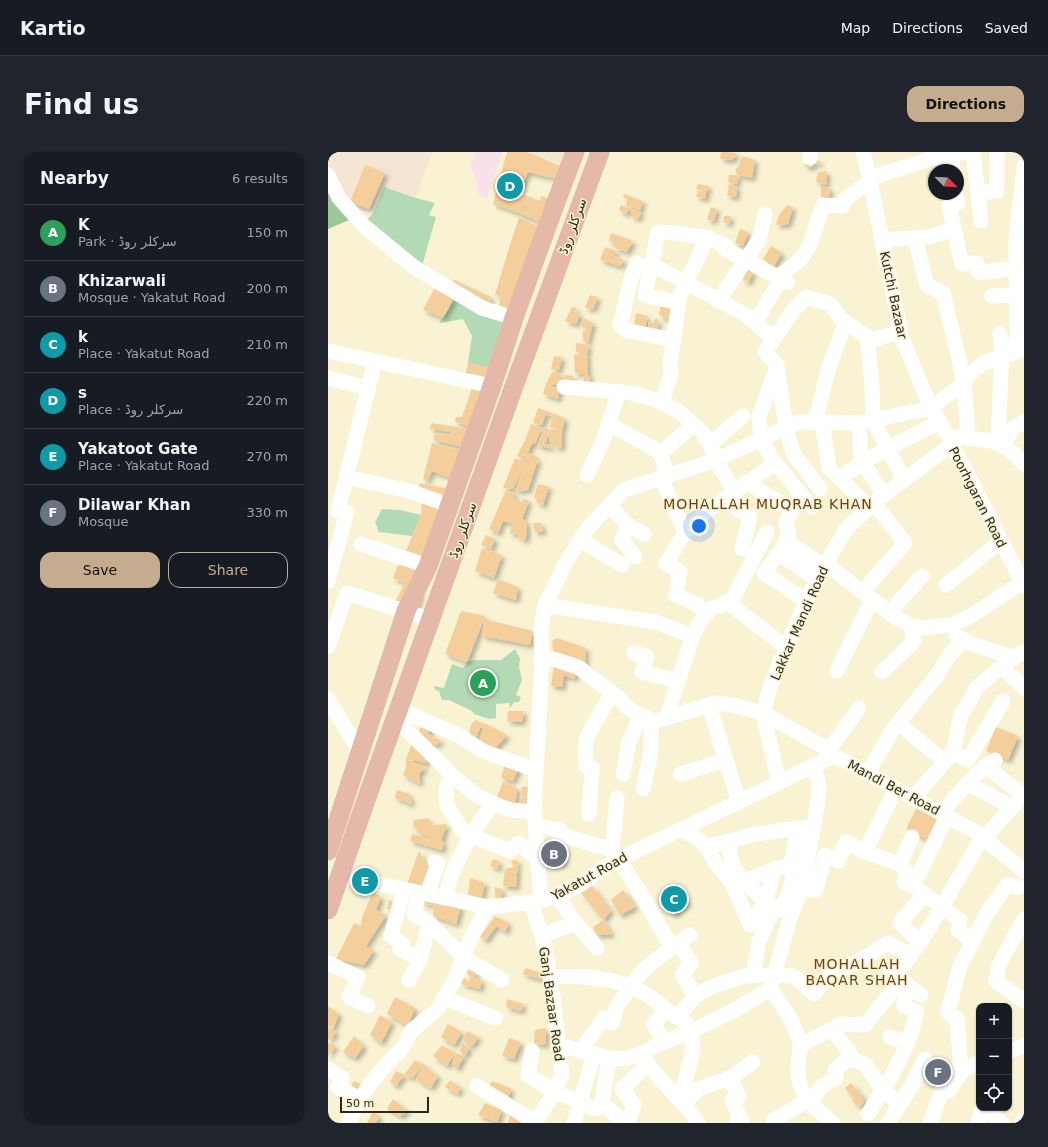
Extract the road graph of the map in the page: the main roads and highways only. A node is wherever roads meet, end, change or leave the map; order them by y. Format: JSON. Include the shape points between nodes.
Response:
{"nodes":[{"id":1,"x":575,"y":152,"type":"edge"},
{"id":2,"x":600,"y":152,"type":"edge"},
{"id":3,"x":514,"y":318,"type":"junction"},
{"id":4,"x":535,"y":326,"type":"junction"},
{"id":5,"x":360,"y":752,"type":"junction"},
{"id":6,"x":374,"y":776,"type":"junction"},
{"id":7,"x":328,"y":851,"type":"edge"},
{"id":8,"x":335,"y":885,"type":"edge"},
{"id":9,"x":328,"y":910,"type":"edge"}],
"edges":[{"from":1,"to":3,"type":"main road"},
{"from":2,"to":4,"type":"main road","name":"سرکلر روڈ"},
{"from":3,"to":4,"type":"main road"},
{"from":3,"to":5,"type":"main road","via":[[428,566],[406,612]]},
{"from":4,"to":6,"type":"main road","name":"سرکلر روڈ"},
{"from":5,"to":6,"type":"main road"},
{"from":5,"to":7,"type":"main road"},
{"from":6,"to":8,"type":"main road","name":"سرکلر روڈ"},
{"from":8,"to":9,"type":"main road","name":"سرکلر روڈ"}]}
